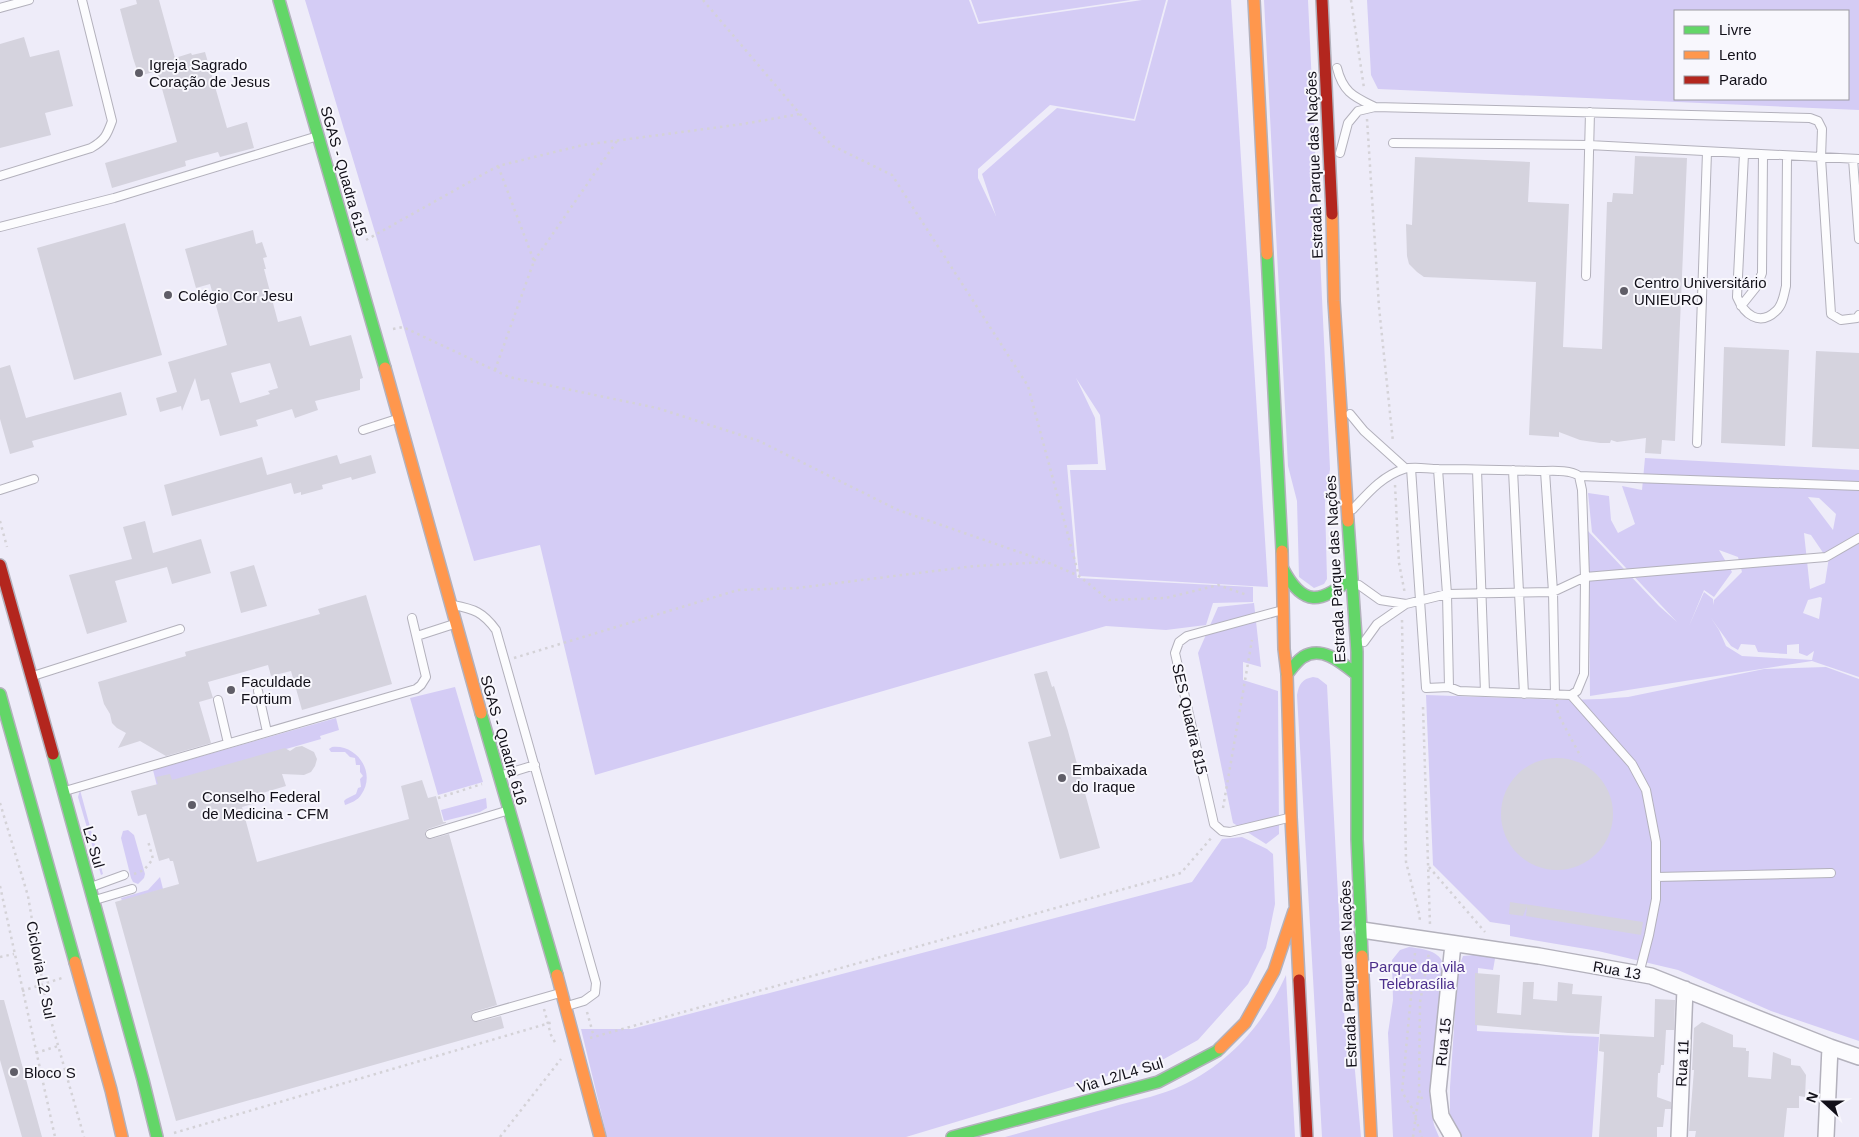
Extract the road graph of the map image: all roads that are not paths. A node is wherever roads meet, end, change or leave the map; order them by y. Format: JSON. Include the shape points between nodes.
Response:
{"nodes":[{"id":1,"x":29,"y":0,"type":"edge"},
{"id":2,"x":82,"y":0,"type":"edge"},
{"id":3,"x":279,"y":0,"type":"edge"},
{"id":4,"x":1254,"y":0,"type":"edge"},
{"id":5,"x":1322,"y":6,"type":"edge"},
{"id":6,"x":0,"y":8,"type":"edge"},
{"id":7,"x":1366,"y":106,"type":"junction"},
{"id":8,"x":1590,"y":112,"type":"junction"},
{"id":9,"x":318,"y":136,"type":"junction"},
{"id":10,"x":1393,"y":143,"type":"dead end"},
{"id":11,"x":1589,"y":145,"type":"junction"},
{"id":12,"x":1707,"y":152,"type":"junction"},
{"id":13,"x":1744,"y":154,"type":"junction"},
{"id":14,"x":1763,"y":155,"type":"junction"},
{"id":15,"x":1787,"y":156,"type":"junction"},
{"id":16,"x":1821,"y":158,"type":"junction"},
{"id":17,"x":1856,"y":159,"type":"edge"},
{"id":18,"x":0,"y":176,"type":"edge"},
{"id":19,"x":1332,"y":200,"type":"junction"},
{"id":20,"x":0,"y":228,"type":"edge"},
{"id":21,"x":1859,"y":239,"type":"edge"},
{"id":22,"x":1586,"y":276,"type":"dead end"},
{"id":23,"x":1741,"y":306,"type":"junction"},
{"id":24,"x":1859,"y":315,"type":"edge"},
{"id":25,"x":380,"y":350,"type":"joint"},
{"id":26,"x":1340,"y":403,"type":"junction"},
{"id":27,"x":399,"y":419,"type":"junction"},
{"id":28,"x":363,"y":430,"type":"dead end"},
{"id":29,"x":1697,"y":443,"type":"dead end"},
{"id":30,"x":1408,"y":468,"type":"junction"},
{"id":31,"x":1438,"y":469,"type":"junction"},
{"id":32,"x":1477,"y":470,"type":"junction"},
{"id":33,"x":1513,"y":470,"type":"junction"},
{"id":34,"x":1545,"y":471,"type":"junction"},
{"id":35,"x":1579,"y":476,"type":"junction"},
{"id":36,"x":34,"y":479,"type":"dead end"},
{"id":37,"x":1859,"y":486,"type":"edge"},
{"id":38,"x":0,"y":490,"type":"edge"},
{"id":39,"x":1347,"y":516,"type":"junction"},
{"id":40,"x":1859,"y":538,"type":"edge"},
{"id":41,"x":0,"y":565,"type":"edge"},
{"id":42,"x":1283,"y":569,"type":"junction"},
{"id":43,"x":1585,"y":577,"type":"junction"},
{"id":44,"x":1351,"y":578,"type":"junction"},
{"id":45,"x":1518,"y":592,"type":"junction"},
{"id":46,"x":1552,"y":592,"type":"junction"},
{"id":47,"x":1447,"y":594,"type":"junction"},
{"id":48,"x":1480,"y":594,"type":"junction"},
{"id":49,"x":1420,"y":601,"type":"junction"},
{"id":50,"x":1406,"y":604,"type":"junction"},
{"id":51,"x":451,"y":605,"type":"junction"},
{"id":52,"x":1284,"y":610,"type":"junction"},
{"id":53,"x":412,"y":618,"type":"dead end"},
{"id":54,"x":456,"y":623,"type":"junction"},
{"id":55,"x":180,"y":629,"type":"dead end"},
{"id":56,"x":417,"y":636,"type":"junction"},
{"id":57,"x":1357,"y":652,"type":"junction"},
{"id":58,"x":1287,"y":674,"type":"junction"},
{"id":59,"x":1356,"y":674,"type":"junction"},
{"id":60,"x":31,"y":676,"type":"junction"},
{"id":61,"x":1449,"y":687,"type":"junction"},
{"id":62,"x":258,"y":691,"type":"dead end"},
{"id":63,"x":1485,"y":692,"type":"junction"},
{"id":64,"x":0,"y":694,"type":"edge"},
{"id":65,"x":1524,"y":694,"type":"junction"},
{"id":66,"x":1555,"y":694,"type":"junction"},
{"id":67,"x":1571,"y":695,"type":"junction"},
{"id":68,"x":218,"y":700,"type":"dead end"},
{"id":69,"x":37,"y":701,"type":"junction"},
{"id":70,"x":5,"y":712,"type":"junction"},
{"id":71,"x":268,"y":732,"type":"junction"},
{"id":72,"x":228,"y":743,"type":"junction"},
{"id":73,"x":535,"y":765,"type":"junction"},
{"id":74,"x":499,"y":776,"type":"junction"},
{"id":75,"x":63,"y":792,"type":"junction"},
{"id":76,"x":508,"y":810,"type":"junction"},
{"id":77,"x":1291,"y":817,"type":"junction"},
{"id":78,"x":430,"y":834,"type":"dead end"},
{"id":79,"x":1831,"y":872,"type":"dead end"},
{"id":80,"x":124,"y":875,"type":"dead end"},
{"id":81,"x":1656,"y":877,"type":"junction"},
{"id":82,"x":90,"y":888,"type":"junction"},
{"id":83,"x":132,"y":889,"type":"dead end"},
{"id":84,"x":93,"y":901,"type":"junction"},
{"id":85,"x":1296,"y":906,"type":"junction"},
{"id":86,"x":1362,"y":930,"type":"junction"},
{"id":87,"x":1453,"y":944,"type":"junction"},
{"id":88,"x":1639,"y":974,"type":"junction"},
{"id":89,"x":1685,"y":989,"type":"junction"},
{"id":90,"x":562,"y":992,"type":"junction"},
{"id":91,"x":566,"y":1006,"type":"junction"},
{"id":92,"x":476,"y":1017,"type":"dead end"},
{"id":93,"x":1830,"y":1047,"type":"junction"},
{"id":94,"x":1859,"y":1057,"type":"edge"},
{"id":95,"x":111,"y":1090,"type":"junction"},
{"id":96,"x":125,"y":1095,"type":"dead end"},
{"id":97,"x":122,"y":1137,"type":"edge"},
{"id":98,"x":157,"y":1137,"type":"edge"},
{"id":99,"x":600,"y":1137,"type":"edge"},
{"id":100,"x":952,"y":1137,"type":"edge"},
{"id":101,"x":1307,"y":1137,"type":"edge"},
{"id":102,"x":1371,"y":1137,"type":"edge"},
{"id":103,"x":1453,"y":1137,"type":"edge"},
{"id":104,"x":1679,"y":1137,"type":"edge"},
{"id":105,"x":1826,"y":1137,"type":"edge"}],
"edges":[{"from":1,"to":6,"type":"lane"},
{"from":2,"to":18,"type":"lane","via":[[112,121],[107,134],[102,142],[91,148]]},
{"from":3,"to":9,"type":"main road","name":"SGAS - Quadra 615"},
{"from":4,"to":42,"type":"main road"},
{"from":5,"to":7,"type":"lane","via":[[1338,74],[1344,87]]},
{"from":5,"to":19,"type":"main road","name":"Estrada Parque das Nações"},
{"from":7,"to":8,"type":"lane"},
{"from":7,"to":19,"type":"lane","via":[[1348,123]]},
{"from":8,"to":11,"type":"lane"},
{"from":8,"to":16,"type":"lane","via":[[1810,118],[1818,121],[1822,129]]},
{"from":9,"to":20,"type":"lane","via":[[114,198]]},
{"from":9,"to":25,"type":"main road","name":"SGAS - Quadra 615"},
{"from":10,"to":11,"type":"lane"},
{"from":11,"to":12,"type":"lane"},
{"from":11,"to":22,"type":"lane"},
{"from":12,"to":13,"type":"lane"},
{"from":12,"to":29,"type":"lane"},
{"from":13,"to":14,"type":"lane"},
{"from":13,"to":23,"type":"lane","via":[[1737,286]]},
{"from":14,"to":15,"type":"lane"},
{"from":14,"to":23,"type":"lane","via":[[1762,273],[1757,286]]},
{"from":15,"to":16,"type":"lane"},
{"from":15,"to":23,"type":"lane","via":[[1786,286],[1783,299],[1777,310],[1758,318],[1746,313]]},
{"from":16,"to":17,"type":"lane"},
{"from":16,"to":24,"type":"lane","via":[[1831,314],[1841,320]]},
{"from":17,"to":21,"type":"lane"},
{"from":19,"to":26,"type":"main road","name":"Estrada Parque das Nações"},
{"from":25,"to":27,"type":"main road","name":"SGAS - Quadra 616"},
{"from":26,"to":30,"type":"lane","via":[[1364,431]]},
{"from":26,"to":39,"type":"main road","name":"Estrada Parque das Nações"},
{"from":27,"to":28,"type":"lane"},
{"from":27,"to":51,"type":"main road","name":"SGAS - Quadra 616"},
{"from":30,"to":31,"type":"lane"},
{"from":30,"to":39,"type":"lane","via":[[1370,490]]},
{"from":30,"to":49,"type":"lane"},
{"from":31,"to":32,"type":"lane"},
{"from":31,"to":47,"type":"lane"},
{"from":32,"to":33,"type":"lane"},
{"from":32,"to":48,"type":"lane"},
{"from":33,"to":34,"type":"lane"},
{"from":33,"to":45,"type":"lane"},
{"from":34,"to":35,"type":"lane","via":[[1575,472]]},
{"from":34,"to":46,"type":"lane"},
{"from":35,"to":37,"type":"lane"},
{"from":35,"to":43,"type":"lane"},
{"from":36,"to":38,"type":"lane"},
{"from":39,"to":44,"type":"main road","name":"Estrada Parque das Nações"},
{"from":40,"to":43,"type":"lane","via":[[1826,557]]},
{"from":41,"to":60,"type":"main road","name":"L2 Sul"},
{"from":42,"to":44,"type":"main road","via":[[1290,584],[1302,595],[1314,598],[1328,596]]},
{"from":42,"to":52,"type":"main road"},
{"from":43,"to":46,"type":"lane"},
{"from":43,"to":67,"type":"lane","via":[[1584,674],[1578,691]]},
{"from":44,"to":50,"type":"lane","via":[[1380,600]]},
{"from":44,"to":57,"type":"main road","name":"Estrada Parque das Nações"},
{"from":45,"to":46,"type":"lane"},
{"from":45,"to":48,"type":"lane"},
{"from":45,"to":65,"type":"lane"},
{"from":46,"to":66,"type":"lane"},
{"from":47,"to":48,"type":"lane"},
{"from":47,"to":49,"type":"lane"},
{"from":47,"to":61,"type":"lane"},
{"from":48,"to":63,"type":"lane"},
{"from":49,"to":50,"type":"lane"},
{"from":49,"to":61,"type":"lane","via":[[1426,688]]},
{"from":50,"to":57,"type":"lane","via":[[1377,624]]},
{"from":51,"to":54,"type":"main road","name":"SGAS - Quadra 616"},
{"from":51,"to":73,"type":"lane","via":[[472,608],[487,618],[496,630]]},
{"from":52,"to":58,"type":"main road"},
{"from":52,"to":77,"type":"lane","name":"SES Quadra 815","via":[[1187,636],[1179,642],[1175,653],[1214,824],[1230,832]]},
{"from":53,"to":56,"type":"lane"},
{"from":54,"to":56,"type":"lane"},
{"from":54,"to":74,"type":"main road","name":"SGAS - Quadra 616"},
{"from":55,"to":60,"type":"lane"},
{"from":56,"to":71,"type":"lane","via":[[426,677],[416,688]]},
{"from":57,"to":59,"type":"main road","name":"Estrada Parque das Nações"},
{"from":58,"to":59,"type":"main road","via":[[1307,655],[1315,653],[1334,658]]},
{"from":58,"to":77,"type":"main road"},
{"from":59,"to":86,"type":"main road","name":"Estrada Parque das Nações","via":[[1356,839]]},
{"from":60,"to":69,"type":"main road","name":"L2 Sul"},
{"from":61,"to":63,"type":"lane","via":[[1459,692]]},
{"from":62,"to":71,"type":"lane"},
{"from":63,"to":65,"type":"lane"},
{"from":64,"to":70,"type":"main road"},
{"from":65,"to":66,"type":"lane"},
{"from":66,"to":67,"type":"lane"},
{"from":67,"to":81,"type":"lane","via":[[1632,764],[1646,790],[1656,842]]},
{"from":68,"to":72,"type":"lane"},
{"from":69,"to":70,"type":"main road","via":[[19,701]]},
{"from":69,"to":75,"type":"main road","name":"L2 Sul"},
{"from":70,"to":95,"type":"main road"},
{"from":71,"to":72,"type":"lane"},
{"from":72,"to":75,"type":"lane"},
{"from":73,"to":74,"type":"lane"},
{"from":73,"to":91,"type":"lane","via":[[596,983],[595,993]]},
{"from":74,"to":76,"type":"main road","name":"SGAS - Quadra 616"},
{"from":75,"to":82,"type":"main road","name":"L2 Sul"},
{"from":76,"to":78,"type":"lane"},
{"from":76,"to":90,"type":"main road","name":"SGAS - Quadra 616"},
{"from":77,"to":85,"type":"main road"},
{"from":79,"to":81,"type":"lane"},
{"from":80,"to":82,"type":"lane"},
{"from":81,"to":88,"type":"lane","via":[[1656,899]]},
{"from":82,"to":84,"type":"main road","name":"L2 Sul"},
{"from":83,"to":84,"type":"lane"},
{"from":84,"to":98,"type":"main road","name":"L2 Sul","via":[[140,1084]]},
{"from":85,"to":100,"type":"main road","name":"Via L2/L4 Sul","via":[[1274,971],[1244,1023],[1217,1051],[1158,1082]]},
{"from":85,"to":101,"type":"main road"},
{"from":86,"to":87,"type":"street","name":"Rua 13"},
{"from":86,"to":102,"type":"main road","name":"Estrada Parque das Nações"},
{"from":87,"to":88,"type":"street","name":"Rua 13"},
{"from":87,"to":103,"type":"street","name":"Rua 15","via":[[1438,1091],[1441,1116]]},
{"from":88,"to":89,"type":"street","name":"Rua 13"},
{"from":89,"to":93,"type":"street","name":"Rua 13"},
{"from":89,"to":104,"type":"street","name":"Rua 11"},
{"from":90,"to":91,"type":"main road","name":"SGAS - Quadra 616"},
{"from":90,"to":92,"type":"lane"},
{"from":91,"to":99,"type":"main road","name":"SGAS - Quadra 616"},
{"from":93,"to":94,"type":"street","name":"Rua 13"},
{"from":93,"to":105,"type":"street"},
{"from":95,"to":96,"type":"main road"},
{"from":95,"to":97,"type":"main road"}]}
